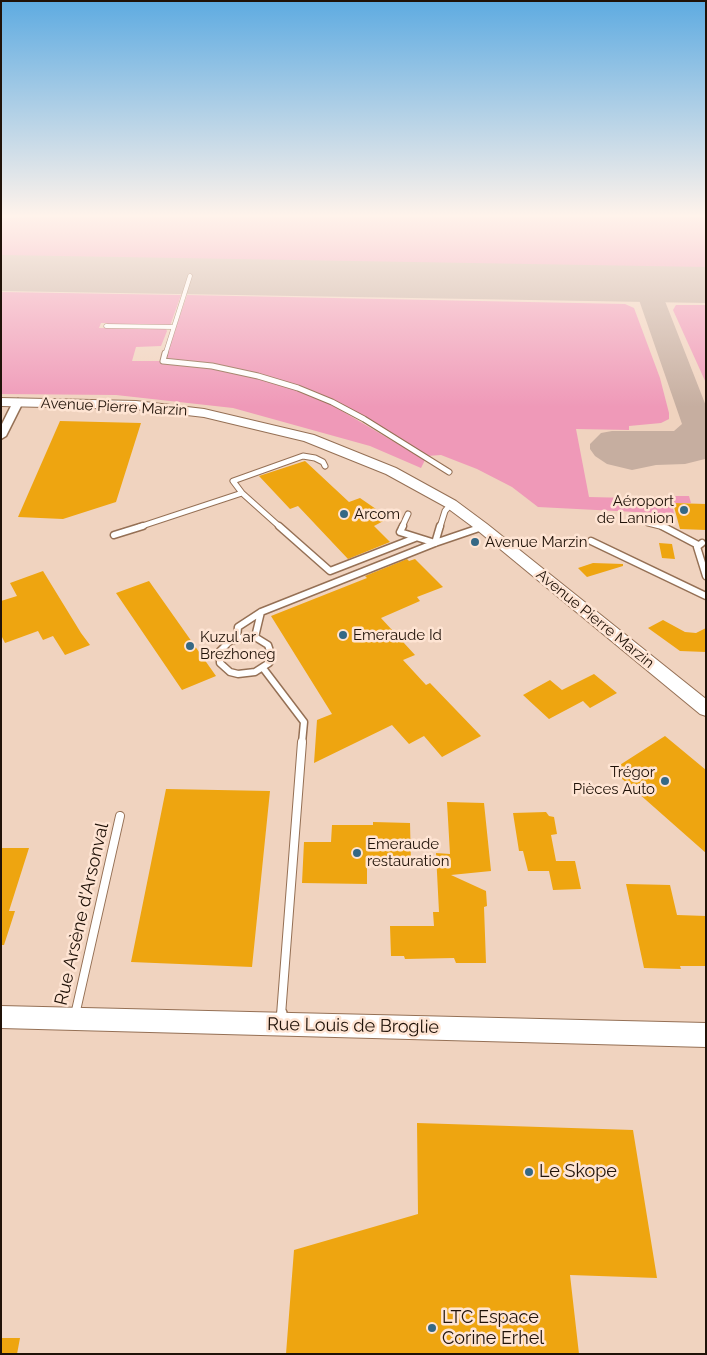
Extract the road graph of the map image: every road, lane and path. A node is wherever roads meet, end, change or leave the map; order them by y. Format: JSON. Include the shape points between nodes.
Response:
{"nodes":[{"id":1,"x":189,"y":280,"type":"edge"},
{"id":2,"x":106,"y":326,"type":"dead end"},
{"id":3,"x":173,"y":327,"type":"junction"},
{"id":4,"x":1,"y":402,"type":"edge"},
{"id":5,"x":18,"y":402,"type":"junction"},
{"id":6,"x":1,"y":436,"type":"edge"},
{"id":7,"x":325,"y":466,"type":"dead end"},
{"id":8,"x":450,"y":472,"type":"dead end"},
{"id":9,"x":242,"y":493,"type":"junction"},
{"id":10,"x":451,"y":504,"type":"junction"},
{"id":11,"x":408,"y":514,"type":"dead end"},
{"id":12,"x":648,"y":523,"type":"dead end"},
{"id":13,"x":482,"y":527,"type":"junction"},
{"id":14,"x":114,"y":535,"type":"dead end"},
{"id":15,"x":415,"y":538,"type":"junction"},
{"id":16,"x":591,"y":541,"type":"dead end"},
{"id":17,"x":435,"y":543,"type":"junction"},
{"id":18,"x":704,"y":562,"type":"edge"},
{"id":19,"x":706,"y":576,"type":"edge"},
{"id":20,"x":706,"y":596,"type":"edge"},
{"id":21,"x":261,"y":612,"type":"junction"},
{"id":22,"x":255,"y":637,"type":"junction"},
{"id":23,"x":237,"y":638,"type":"junction"},
{"id":24,"x":263,"y":668,"type":"junction"},
{"id":25,"x":706,"y":709,"type":"edge"},
{"id":26,"x":120,"y":816,"type":"dead end"},
{"id":27,"x":1,"y":1017,"type":"edge"},
{"id":28,"x":74,"y":1019,"type":"junction"},
{"id":29,"x":281,"y":1024,"type":"junction"},
{"id":30,"x":706,"y":1035,"type":"edge"}],
"edges":[{"from":1,"to":3,"type":"lane"},
{"from":2,"to":3,"type":"lane"},
{"from":3,"to":8,"type":"lane","via":[[162,361],[212,366],[298,388],[364,419]]},
{"from":4,"to":5,"type":"main road","name":"Avenue Pierre Marzin"},
{"from":5,"to":6,"type":"street"},
{"from":5,"to":10,"type":"main road","name":"Avenue Pierre Marzin","via":[[146,406],[257,424],[334,447],[405,478]]},
{"from":7,"to":9,"type":"lane","via":[[315,458],[303,456],[234,481]]},
{"from":9,"to":14,"type":"lane"},
{"from":9,"to":15,"type":"lane","via":[[330,571]]},
{"from":10,"to":13,"type":"main road","name":"Avenue Pierre Marzin"},
{"from":10,"to":17,"type":"lane","via":[[445,511]]},
{"from":11,"to":15,"type":"lane","via":[[400,532]]},
{"from":12,"to":18,"type":"lane","via":[[661,525],[700,544]]},
{"from":13,"to":17,"type":"lane"},
{"from":13,"to":25,"type":"main road","name":"Avenue Pierre Marzin"},
{"from":15,"to":17,"type":"lane"},
{"from":16,"to":20,"type":"lane"},
{"from":17,"to":21,"type":"lane"},
{"from":18,"to":19,"type":"lane"},
{"from":21,"to":22,"type":"lane"},
{"from":21,"to":23,"type":"lane","via":[[238,627]]},
{"from":22,"to":23,"type":"lane"},
{"from":22,"to":24,"type":"lane","via":[[272,650],[269,663]]},
{"from":23,"to":24,"type":"lane","via":[[220,651],[224,668],[246,674]]},
{"from":24,"to":29,"type":"lane","via":[[304,722]]},
{"from":26,"to":28,"type":"lane","name":"Rue Arsène d'Arsonval"},
{"from":27,"to":28,"type":"main road","name":"Rue Louis de Broglie"},
{"from":28,"to":29,"type":"main road","name":"Rue Louis de Broglie"},
{"from":29,"to":30,"type":"main road","name":"Rue Louis de Broglie"}]}
